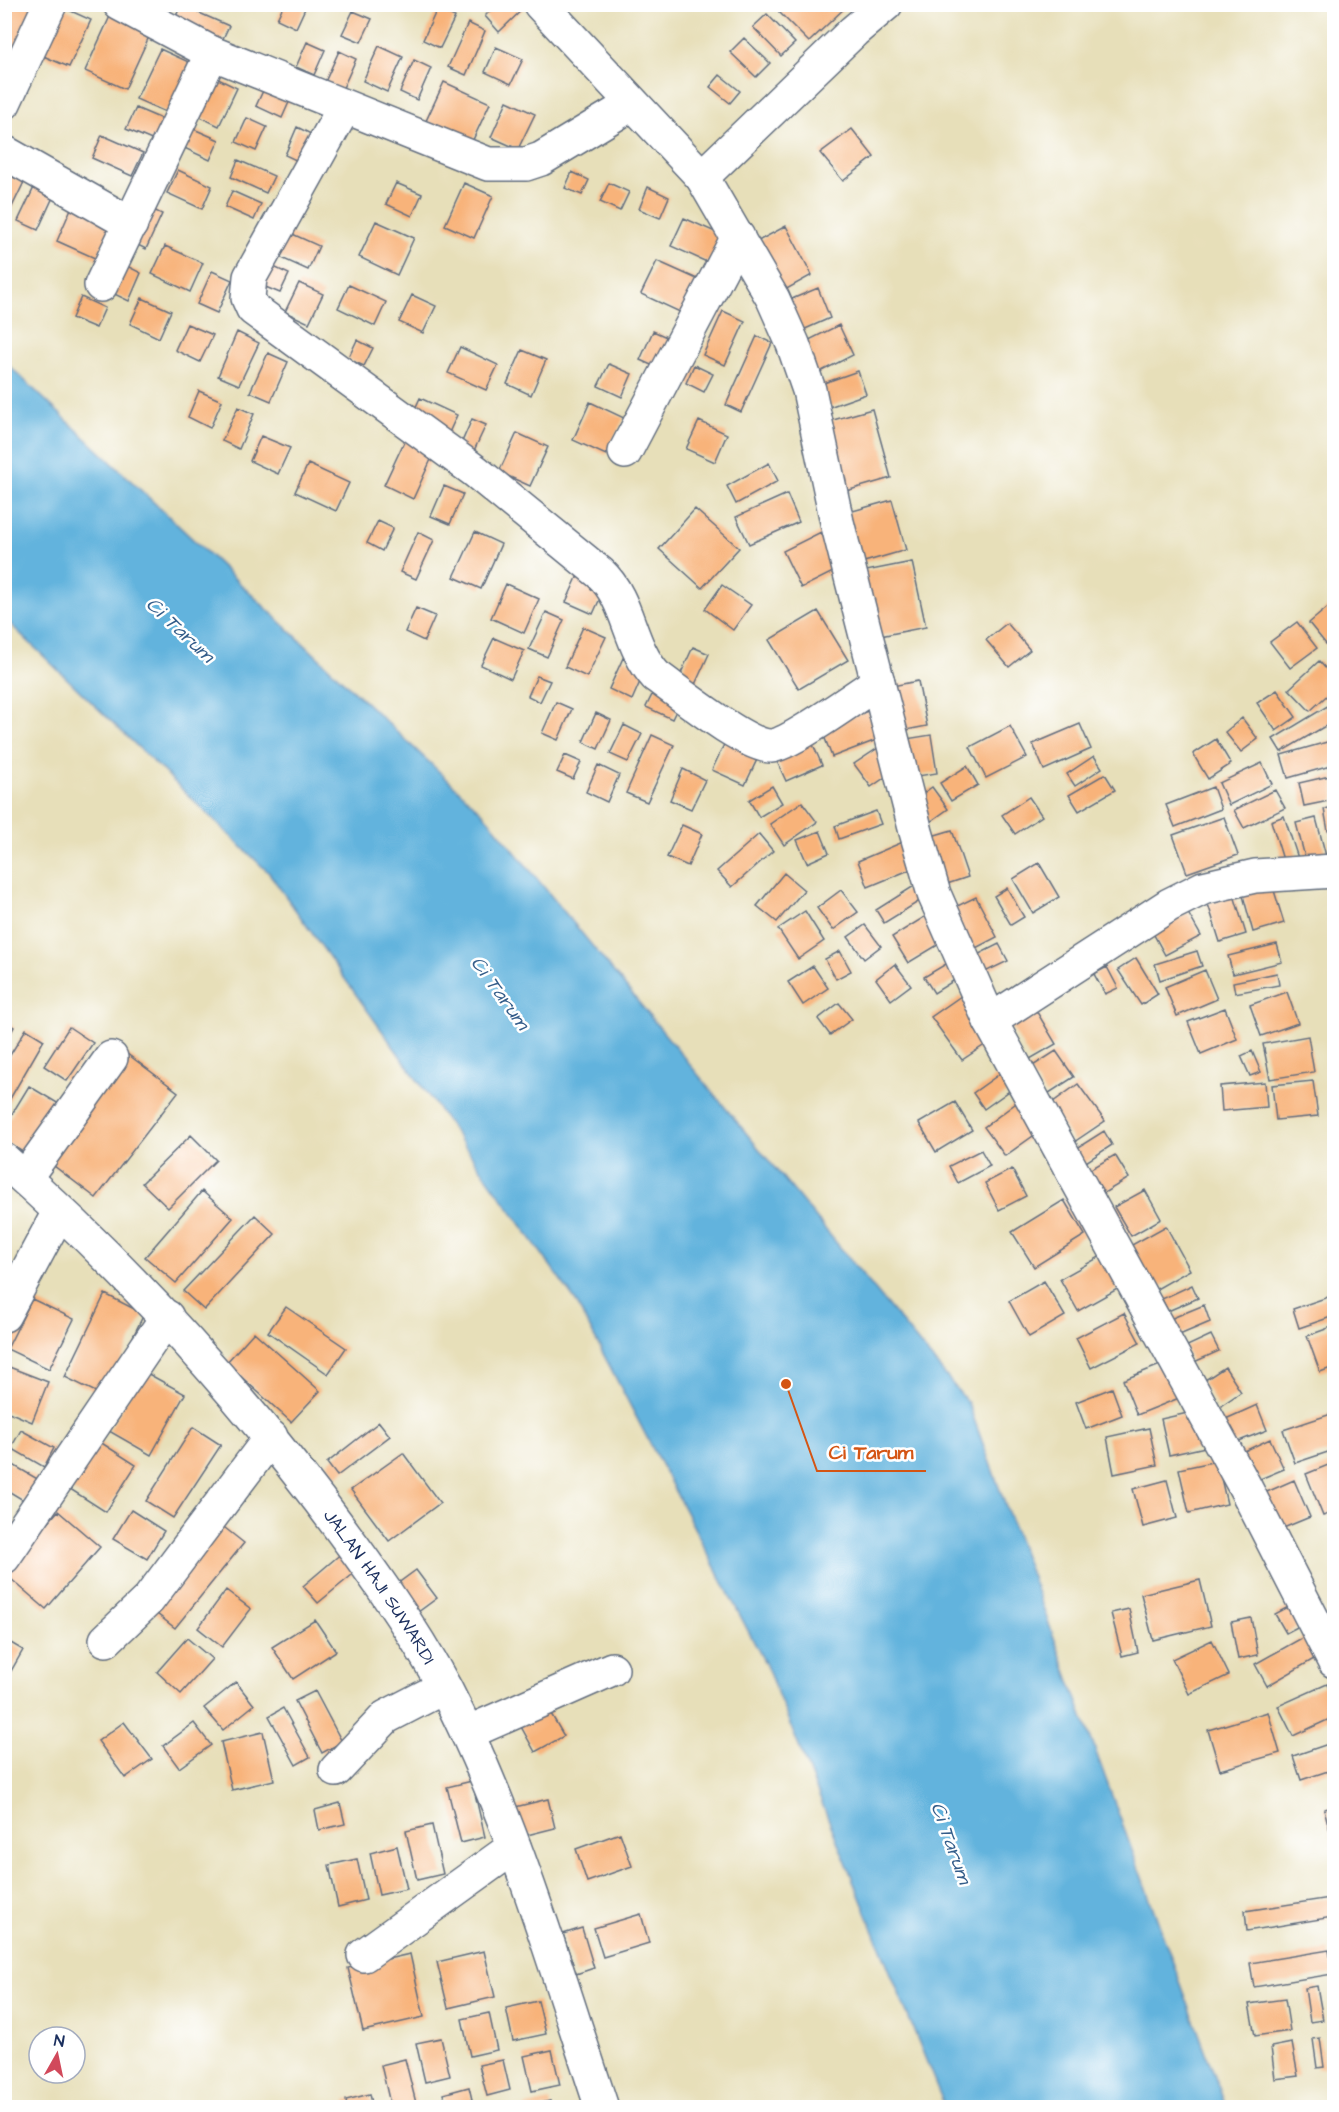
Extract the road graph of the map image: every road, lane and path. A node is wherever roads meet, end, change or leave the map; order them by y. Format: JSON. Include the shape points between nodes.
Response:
{"nodes":[{"id":1,"x":50,"y":4,"type":"edge"},
{"id":2,"x":120,"y":4,"type":"edge"},
{"id":3,"x":540,"y":4,"type":"edge"},
{"id":4,"x":886,"y":4,"type":"edge"},
{"id":5,"x":212,"y":53,"type":"junction"},
{"id":6,"x":4,"y":103,"type":"edge"},
{"id":7,"x":632,"y":104,"type":"junction"},
{"id":8,"x":344,"y":108,"type":"junction"},
{"id":9,"x":4,"y":152,"type":"edge"},
{"id":10,"x":702,"y":177,"type":"junction"},
{"id":11,"x":131,"y":224,"type":"junction"},
{"id":12,"x":738,"y":237,"type":"junction"},
{"id":13,"x":101,"y":285,"type":"dead end"},
{"id":14,"x":625,"y":452,"type":"dead end"},
{"id":15,"x":878,"y":682,"type":"junction"},
{"id":16,"x":1335,"y":871,"type":"edge"},
{"id":17,"x":990,"y":1021,"type":"junction"},
{"id":18,"x":111,"y":1058,"type":"dead end"},
{"id":19,"x":15,"y":1168,"type":"edge"},
{"id":20,"x":59,"y":1212,"type":"junction"},
{"id":21,"x":4,"y":1315,"type":"edge"},
{"id":22,"x":167,"y":1317,"type":"junction"},
{"id":23,"x":271,"y":1437,"type":"junction"},
{"id":24,"x":4,"y":1557,"type":"edge"},
{"id":25,"x":106,"y":1640,"type":"dead end"},
{"id":26,"x":1335,"y":1661,"type":"edge"},
{"id":27,"x":612,"y":1669,"type":"dead end"},
{"id":28,"x":444,"y":1688,"type":"junction"},
{"id":29,"x":467,"y":1733,"type":"junction"},
{"id":30,"x":336,"y":1770,"type":"dead end"},
{"id":31,"x":514,"y":1847,"type":"junction"},
{"id":32,"x":364,"y":1955,"type":"dead end"},
{"id":33,"x":602,"y":2108,"type":"edge"}],
"edges":[{"from":1,"to":6,"type":"street"},
{"from":2,"to":5,"type":"street"},
{"from":3,"to":7,"type":"street"},
{"from":4,"to":10,"type":"street"},
{"from":5,"to":8,"type":"street"},
{"from":5,"to":11,"type":"street"},
{"from":7,"to":8,"type":"street","via":[[541,159],[510,166],[488,164]]},
{"from":7,"to":10,"type":"street"},
{"from":8,"to":15,"type":"street","via":[[250,277],[248,298],[253,309],[475,471],[600,573],[617,592],[646,666],[741,736],[761,744],[781,744]]},
{"from":9,"to":11,"type":"street"},
{"from":10,"to":12,"type":"street"},
{"from":11,"to":13,"type":"street"},
{"from":12,"to":14,"type":"street"},
{"from":12,"to":15,"type":"street","via":[[773,300],[809,390],[837,522]]},
{"from":15,"to":17,"type":"street","via":[[934,894]]},
{"from":16,"to":17,"type":"street","via":[[1255,876],[1203,888],[1149,917]]},
{"from":17,"to":26,"type":"street","via":[[1234,1466]]},
{"from":18,"to":19,"type":"street"},
{"from":19,"to":20,"type":"street","name":"JALAN HAJI SUWARDI"},
{"from":20,"to":21,"type":"street"},
{"from":20,"to":22,"type":"street","name":"JALAN HAJI SUWARDI"},
{"from":22,"to":23,"type":"street","name":"JALAN HAJI SUWARDI"},
{"from":22,"to":24,"type":"street"},
{"from":23,"to":25,"type":"street","via":[[149,1599]]},
{"from":23,"to":28,"type":"street","name":"JALAN HAJI SUWARDI","via":[[361,1555]]},
{"from":27,"to":29,"type":"street"},
{"from":28,"to":29,"type":"street","name":"JALAN HAJI SUWARDI"},
{"from":28,"to":30,"type":"street","via":[[386,1717]]},
{"from":29,"to":31,"type":"street","name":"JALAN HAJI SUWARDI"},
{"from":31,"to":32,"type":"street"},
{"from":31,"to":33,"type":"street","name":"JALAN HAJI SUWARDI"}]}
